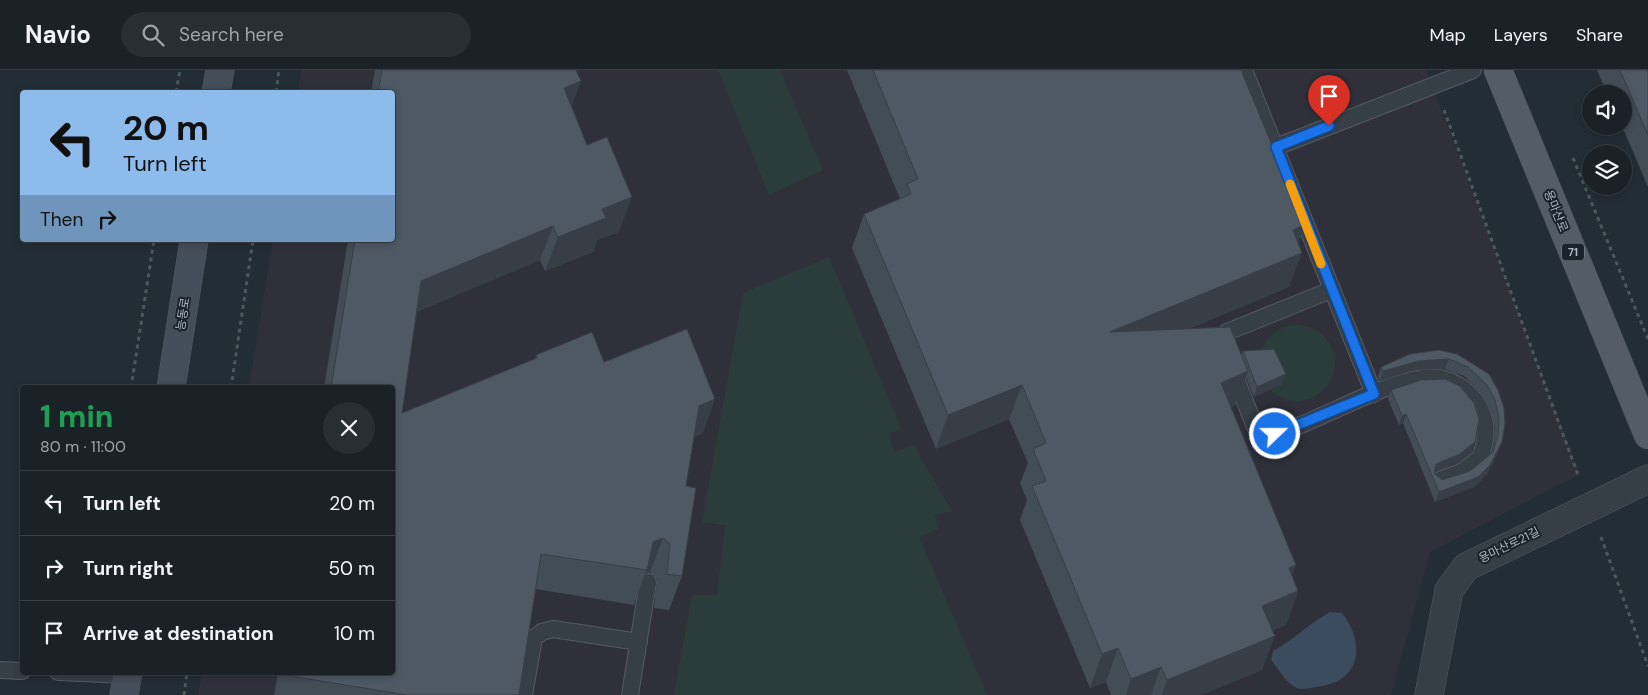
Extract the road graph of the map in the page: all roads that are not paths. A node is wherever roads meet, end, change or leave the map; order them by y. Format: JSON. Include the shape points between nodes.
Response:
{"nodes":[{"id":1,"x":220,"y":70,"type":"edge"},
{"id":2,"x":1244,"y":70,"type":"edge"},
{"id":3,"x":1473,"y":70,"type":"edge"},
{"id":4,"x":1498,"y":70,"type":"edge"},
{"id":5,"x":216,"y":90,"type":"edge"},
{"id":6,"x":1276,"y":147,"type":"junction"},
{"id":7,"x":194,"y":242,"type":"edge"},
{"id":8,"x":1331,"y":290,"type":"junction"},
{"id":9,"x":171,"y":385,"type":"edge"},
{"id":10,"x":1374,"y":394,"type":"junction"},
{"id":11,"x":1648,"y":435,"type":"edge"},
{"id":12,"x":1648,"y":479,"type":"edge"},
{"id":13,"x":1440,"y":480,"type":"edge"},
{"id":14,"x":648,"y":582,"type":"edge"},
{"id":15,"x":639,"y":642,"type":"junction"},
{"id":16,"x":0,"y":670,"type":"edge"},
{"id":17,"x":20,"y":671,"type":"edge"},
{"id":18,"x":81,"y":675,"type":"edge"},
{"id":19,"x":126,"y":681,"type":"edge"},
{"id":20,"x":524,"y":695,"type":"edge"},
{"id":21,"x":630,"y":695,"type":"edge"},
{"id":22,"x":1429,"y":695,"type":"edge"}],
"edges":[{"from":1,"to":5,"type":"main road"},
{"from":2,"to":6,"type":"lane"},
{"from":3,"to":6,"type":"lane"},
{"from":4,"to":11,"type":"main road","name":"용마산로","number":"71"},
{"from":6,"to":8,"type":"lane"},
{"from":7,"to":9,"type":"main road","name":"능동로"},
{"from":8,"to":10,"type":"lane"},
{"from":8,"to":10,"type":"lane","via":[[1227,332],[1223,339],[1226,356],[1256,427],[1267,436]]},
{"from":10,"to":13,"type":"lane","via":[[1416,380],[1439,378],[1455,382],[1472,397],[1484,417],[1484,448],[1472,466]]},
{"from":12,"to":22,"type":"street","name":"용마산로21길","via":[[1466,567],[1449,590],[1444,606]]},
{"from":14,"to":15,"type":"lane"},
{"from":15,"to":20,"type":"lane","via":[[553,629],[542,632],[534,638]]},
{"from":15,"to":21,"type":"lane"},
{"from":16,"to":17,"type":"lane"},
{"from":18,"to":19,"type":"lane"}]}
